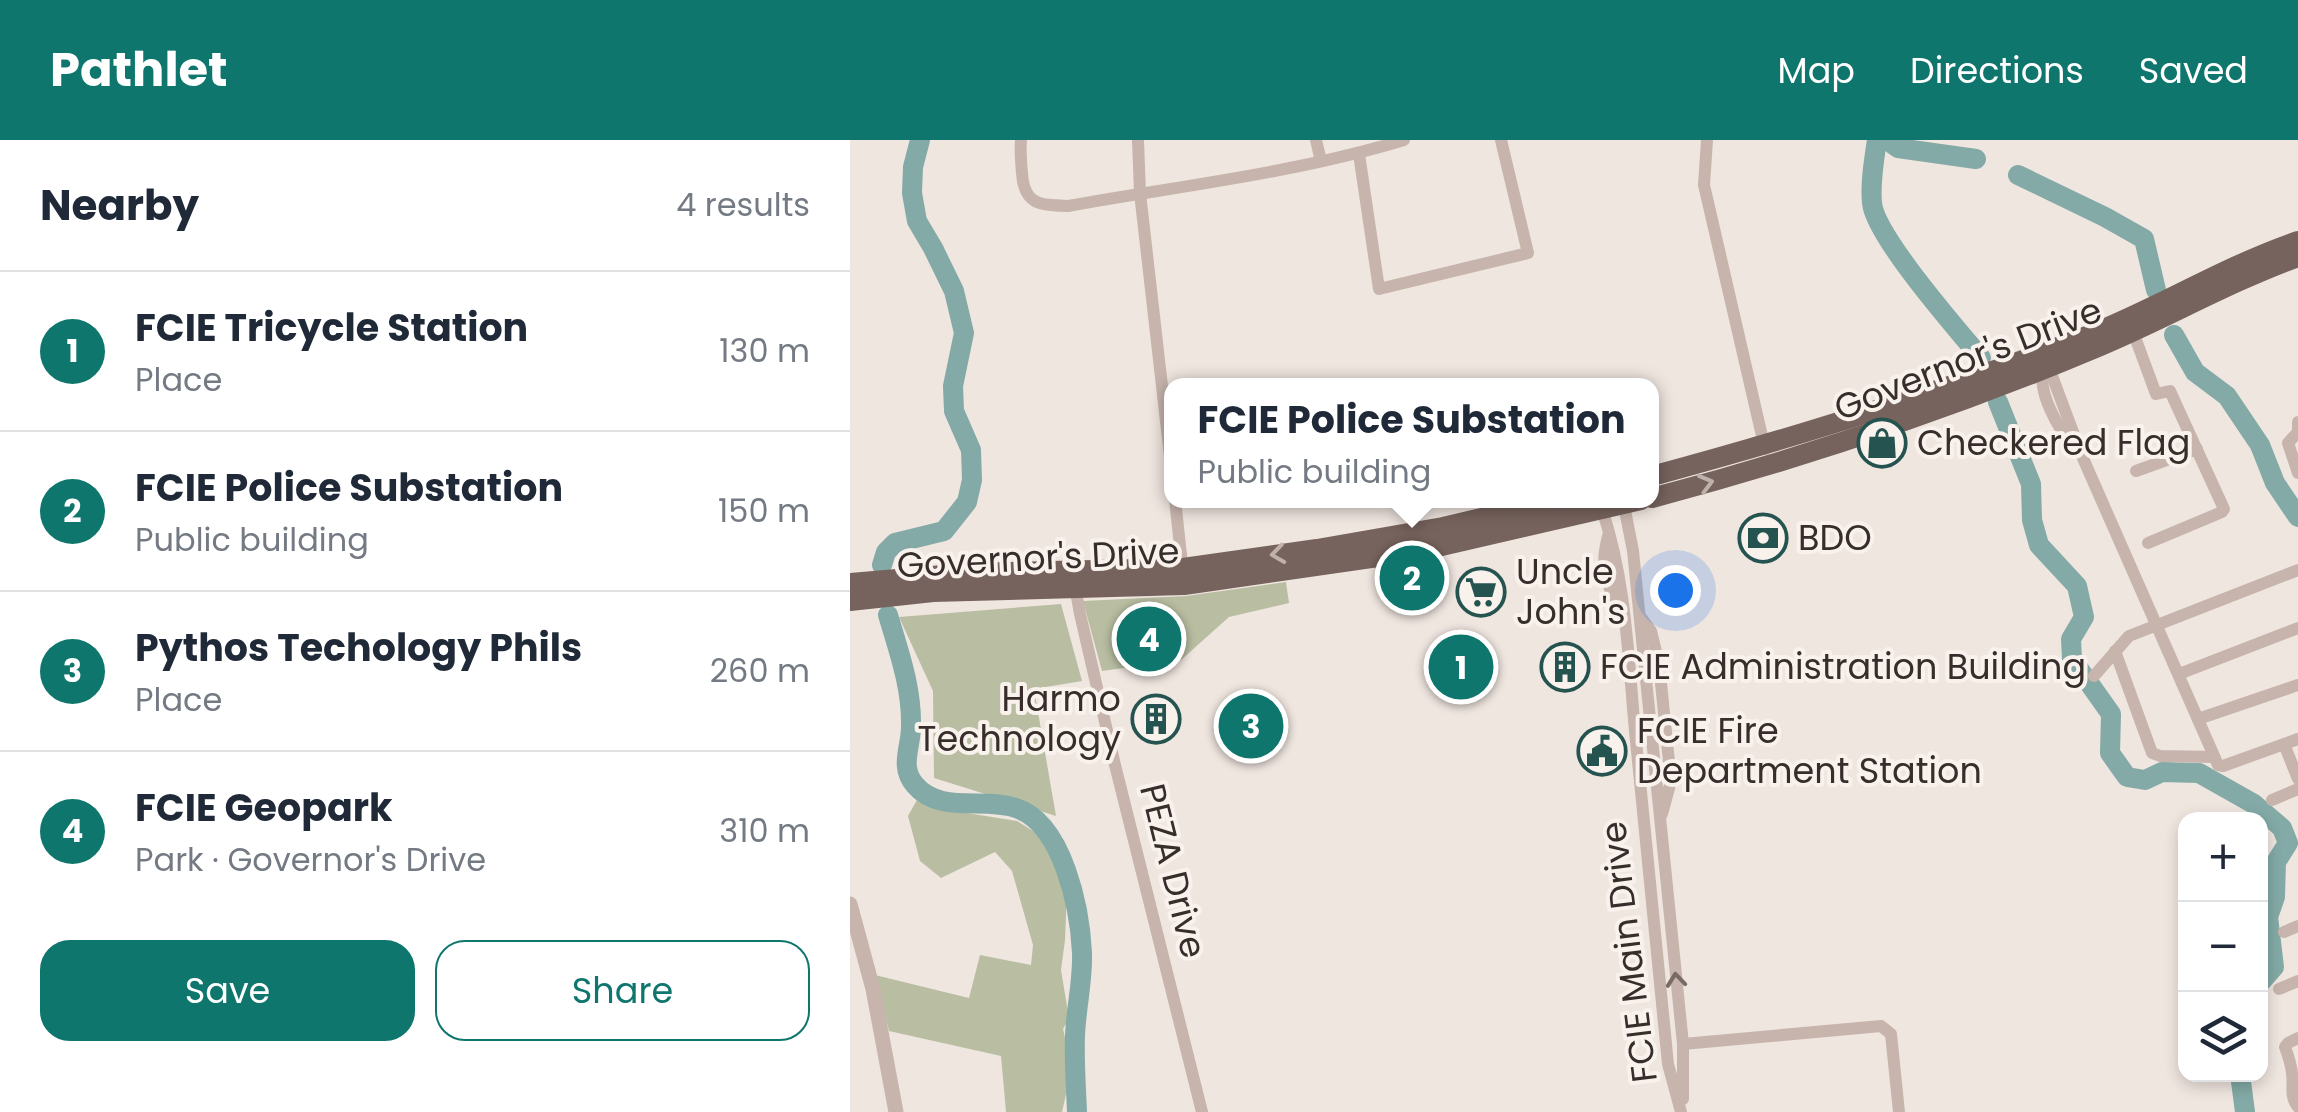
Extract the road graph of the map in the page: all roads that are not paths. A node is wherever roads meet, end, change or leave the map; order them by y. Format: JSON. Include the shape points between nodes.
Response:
{"nodes":[{"id":1,"x":1021,"y":140,"type":"edge"},
{"id":2,"x":1138,"y":140,"type":"edge"},
{"id":3,"x":1316,"y":140,"type":"edge"},
{"id":4,"x":1404,"y":140,"type":"edge"},
{"id":5,"x":1501,"y":140,"type":"edge"},
{"id":6,"x":1706,"y":140,"type":"edge"},
{"id":7,"x":1359,"y":154,"type":"junction"},
{"id":8,"x":1321,"y":162,"type":"junction"},
{"id":9,"x":1140,"y":193,"type":"junction"},
{"id":10,"x":2298,"y":241,"type":"edge"},
{"id":11,"x":2298,"y":256,"type":"edge"},
{"id":12,"x":2130,"y":325,"type":"junction"},
{"id":13,"x":2041,"y":361,"type":"junction"},
{"id":14,"x":1164,"y":404,"type":"edge"},
{"id":15,"x":2298,"y":422,"type":"edge"},
{"id":16,"x":2298,"y":432,"type":"edge"},
{"id":17,"x":2197,"y":450,"type":"junction"},
{"id":18,"x":1767,"y":456,"type":"junction"},
{"id":19,"x":2136,"y":471,"type":"dead end"},
{"id":20,"x":2298,"y":473,"type":"edge"},
{"id":21,"x":1659,"y":475,"type":"edge"},
{"id":22,"x":1659,"y":495,"type":"edge"},
{"id":23,"x":1176,"y":508,"type":"edge"},
{"id":24,"x":1524,"y":508,"type":"edge"},
{"id":25,"x":1587,"y":508,"type":"edge"},
{"id":26,"x":1596,"y":508,"type":"edge"},
{"id":27,"x":1630,"y":508,"type":"edge"},
{"id":28,"x":2148,"y":542,"type":"dead end"},
{"id":29,"x":2298,"y":570,"type":"edge"},
{"id":30,"x":1183,"y":576,"type":"junction"},
{"id":31,"x":2282,"y":576,"type":"junction"},
{"id":32,"x":850,"y":583,"type":"edge"},
{"id":33,"x":916,"y":585,"type":"junction"},
{"id":34,"x":1076,"y":586,"type":"junction"},
{"id":35,"x":2298,"y":587,"type":"edge"},
{"id":36,"x":850,"y":601,"type":"edge"},
{"id":37,"x":2156,"y":624,"type":"junction"},
{"id":38,"x":2298,"y":628,"type":"edge"},
{"id":39,"x":2115,"y":650,"type":"junction"},
{"id":40,"x":2179,"y":674,"type":"junction"},
{"id":41,"x":2094,"y":676,"type":"dead end"},
{"id":42,"x":2298,"y":685,"type":"edge"},
{"id":43,"x":2198,"y":719,"type":"junction"},
{"id":44,"x":2298,"y":739,"type":"edge"},
{"id":45,"x":2284,"y":744,"type":"junction"},
{"id":46,"x":2216,"y":761,"type":"junction"},
{"id":47,"x":2298,"y":779,"type":"edge"},
{"id":48,"x":2298,"y":789,"type":"edge"},
{"id":49,"x":2272,"y":800,"type":"dead end"},
{"id":50,"x":850,"y":904,"type":"edge"},
{"id":51,"x":2298,"y":926,"type":"edge"},
{"id":52,"x":2284,"y":932,"type":"dead end"},
{"id":53,"x":2298,"y":981,"type":"edge"},
{"id":54,"x":2279,"y":989,"type":"dead end"},
{"id":55,"x":2292,"y":1042,"type":"edge"},
{"id":56,"x":1683,"y":1044,"type":"junction"},
{"id":57,"x":2298,"y":1107,"type":"edge"},
{"id":58,"x":896,"y":1112,"type":"edge"},
{"id":59,"x":1202,"y":1112,"type":"edge"},
{"id":60,"x":1682,"y":1112,"type":"edge"},
{"id":61,"x":1899,"y":1112,"type":"edge"}],
"edges":[{"from":1,"to":9,"type":"street","via":[[1023,189],[1044,206]]},
{"from":2,"to":9,"type":"street"},
{"from":3,"to":8,"type":"street"},
{"from":4,"to":7,"type":"street"},
{"from":5,"to":7,"type":"street","via":[[1528,252],[1379,289]]},
{"from":6,"to":18,"type":"street","via":[[1704,186]]},
{"from":7,"to":8,"type":"street"},
{"from":8,"to":9,"type":"street"},
{"from":9,"to":14,"type":"street"},
{"from":10,"to":12,"type":"main road","name":"Governor's Drive","via":[[2245,261]]},
{"from":11,"to":12,"type":"main road","name":"Governor's Drive"},
{"from":12,"to":13,"type":"main road","name":"Governor's Drive"},
{"from":12,"to":17,"type":"street","via":[[2156,394],[2170,391]]},
{"from":13,"to":18,"type":"main road","name":"Governor's Drive"},
{"from":13,"to":37,"type":"street","via":[[2056,424],[2082,456]]},
{"from":15,"to":16,"type":"street"},
{"from":16,"to":20,"type":"street","via":[[2288,443]]},
{"from":17,"to":19,"type":"street"},
{"from":17,"to":28,"type":"street","via":[[2224,509]]},
{"from":18,"to":21,"type":"main road","name":"Governor's Drive"},
{"from":22,"to":18,"type":"main road","name":"Governor's Drive","one_way":true},
{"from":23,"to":30,"type":"street"},
{"from":24,"to":30,"type":"main road","name":"Governor's Drive","one_way":true},
{"from":25,"to":30,"type":"main road","name":"Governor's Drive","via":[[1381,558]]},
{"from":26,"to":60,"type":"street","name":"FCIE Main Drive","via":[[1609,533],[1605,581],[1630,665],[1668,1064]]},
{"from":56,"to":27,"type":"street","name":"FCIE Main Drive","one_way":true,"via":[[1660,822],[1671,781],[1657,651],[1639,613]]},
{"from":29,"to":31,"type":"street"},
{"from":30,"to":33,"type":"main road","name":"Governor's Drive"},
{"from":30,"to":34,"type":"main road","name":"Governor's Drive"},
{"from":31,"to":35,"type":"street"},
{"from":31,"to":37,"type":"street"},
{"from":32,"to":33,"type":"main road","name":"Governor's Drive"},
{"from":33,"to":34,"type":"main road","name":"Governor's Drive"},
{"from":33,"to":36,"type":"main road","name":"Governor's Drive"},
{"from":34,"to":59,"type":"street","name":"PEZA Drive"},
{"from":37,"to":39,"type":"street"},
{"from":37,"to":40,"type":"street"},
{"from":38,"to":40,"type":"street"},
{"from":39,"to":41,"type":"street"},
{"from":39,"to":46,"type":"street","via":[[2152,753]]},
{"from":40,"to":43,"type":"street"},
{"from":42,"to":43,"type":"street"},
{"from":43,"to":46,"type":"street"},
{"from":44,"to":45,"type":"street"},
{"from":45,"to":46,"type":"street","via":[[2223,766]]},
{"from":45,"to":47,"type":"street"},
{"from":48,"to":49,"type":"street"},
{"from":50,"to":58,"type":"street"},
{"from":51,"to":52,"type":"street"},
{"from":53,"to":54,"type":"street"},
{"from":55,"to":57,"type":"street","via":[[2292,1100]]},
{"from":56,"to":60,"type":"street","name":"FCIE Main Drive"},
{"from":56,"to":61,"type":"street","via":[[1880,1026],[1890,1034]]}]}
